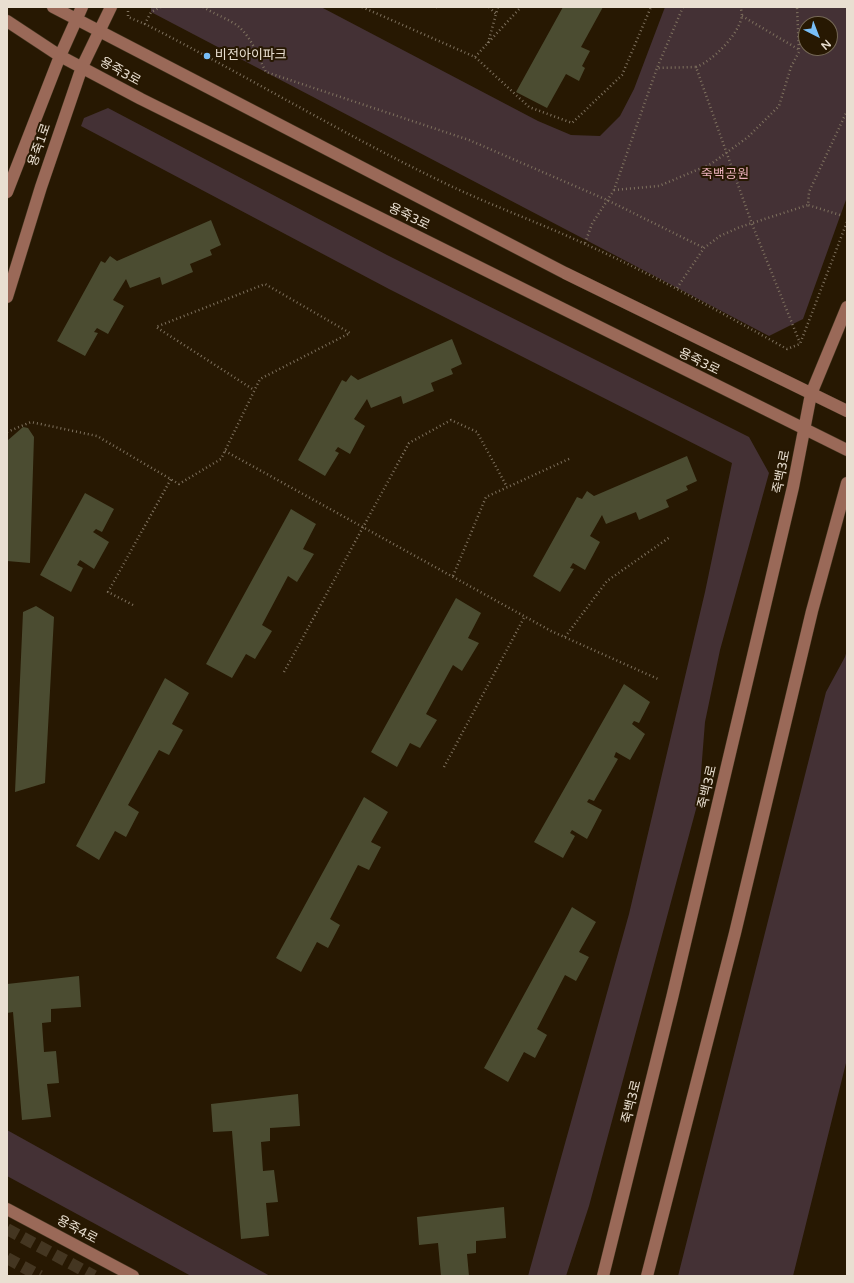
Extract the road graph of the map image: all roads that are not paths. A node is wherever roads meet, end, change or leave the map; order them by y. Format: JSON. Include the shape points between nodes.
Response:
{"nodes":[{"id":1,"x":53,"y":7,"type":"edge"},
{"id":2,"x":82,"y":7,"type":"edge"},
{"id":3,"x":111,"y":7,"type":"edge"},
{"id":4,"x":76,"y":20,"type":"junction"},
{"id":5,"x":7,"y":21,"type":"edge"},
{"id":6,"x":99,"y":33,"type":"junction"},
{"id":7,"x":60,"y":56,"type":"junction"},
{"id":8,"x":82,"y":67,"type":"junction"},
{"id":9,"x":7,"y":192,"type":"edge"},
{"id":10,"x":7,"y":297,"type":"edge"},
{"id":11,"x":847,"y":307,"type":"edge"},
{"id":12,"x":812,"y":394,"type":"junction"},
{"id":13,"x":847,"y":411,"type":"edge"},
{"id":14,"x":804,"y":430,"type":"junction"},
{"id":15,"x":847,"y":450,"type":"edge"},
{"id":16,"x":847,"y":483,"type":"edge"},
{"id":17,"x":7,"y":1209,"type":"edge"},
{"id":18,"x":133,"y":1276,"type":"edge"},
{"id":19,"x":603,"y":1276,"type":"edge"},
{"id":20,"x":647,"y":1276,"type":"edge"}],
"edges":[{"from":1,"to":4,"type":"street"},
{"from":2,"to":4,"type":"street"},
{"from":3,"to":6,"type":"street","name":"용죽1로"},
{"from":4,"to":6,"type":"street"},
{"from":4,"to":7,"type":"street"},
{"from":5,"to":7,"type":"street","name":"용죽3로"},
{"from":6,"to":8,"type":"street","name":"용죽1로"},
{"from":6,"to":12,"type":"street","via":[[565,273]]},
{"from":7,"to":8,"type":"street","name":"용죽3로"},
{"from":7,"to":9,"type":"street"},
{"from":8,"to":10,"type":"street","name":"용죽1로","via":[[40,187]]},
{"from":8,"to":14,"type":"street","name":"용죽3로","via":[[140,99]]},
{"from":11,"to":12,"type":"street","name":"죽백3로"},
{"from":12,"to":13,"type":"street"},
{"from":12,"to":14,"type":"street","name":"죽백3로"},
{"from":14,"to":15,"type":"street","name":"용죽3로"},
{"from":14,"to":19,"type":"street","name":"죽백3로","via":[[793,487],[672,998]]},
{"from":16,"to":20,"type":"street","via":[[812,611],[736,933]]},
{"from":17,"to":18,"type":"street","name":"용죽4로"}]}
